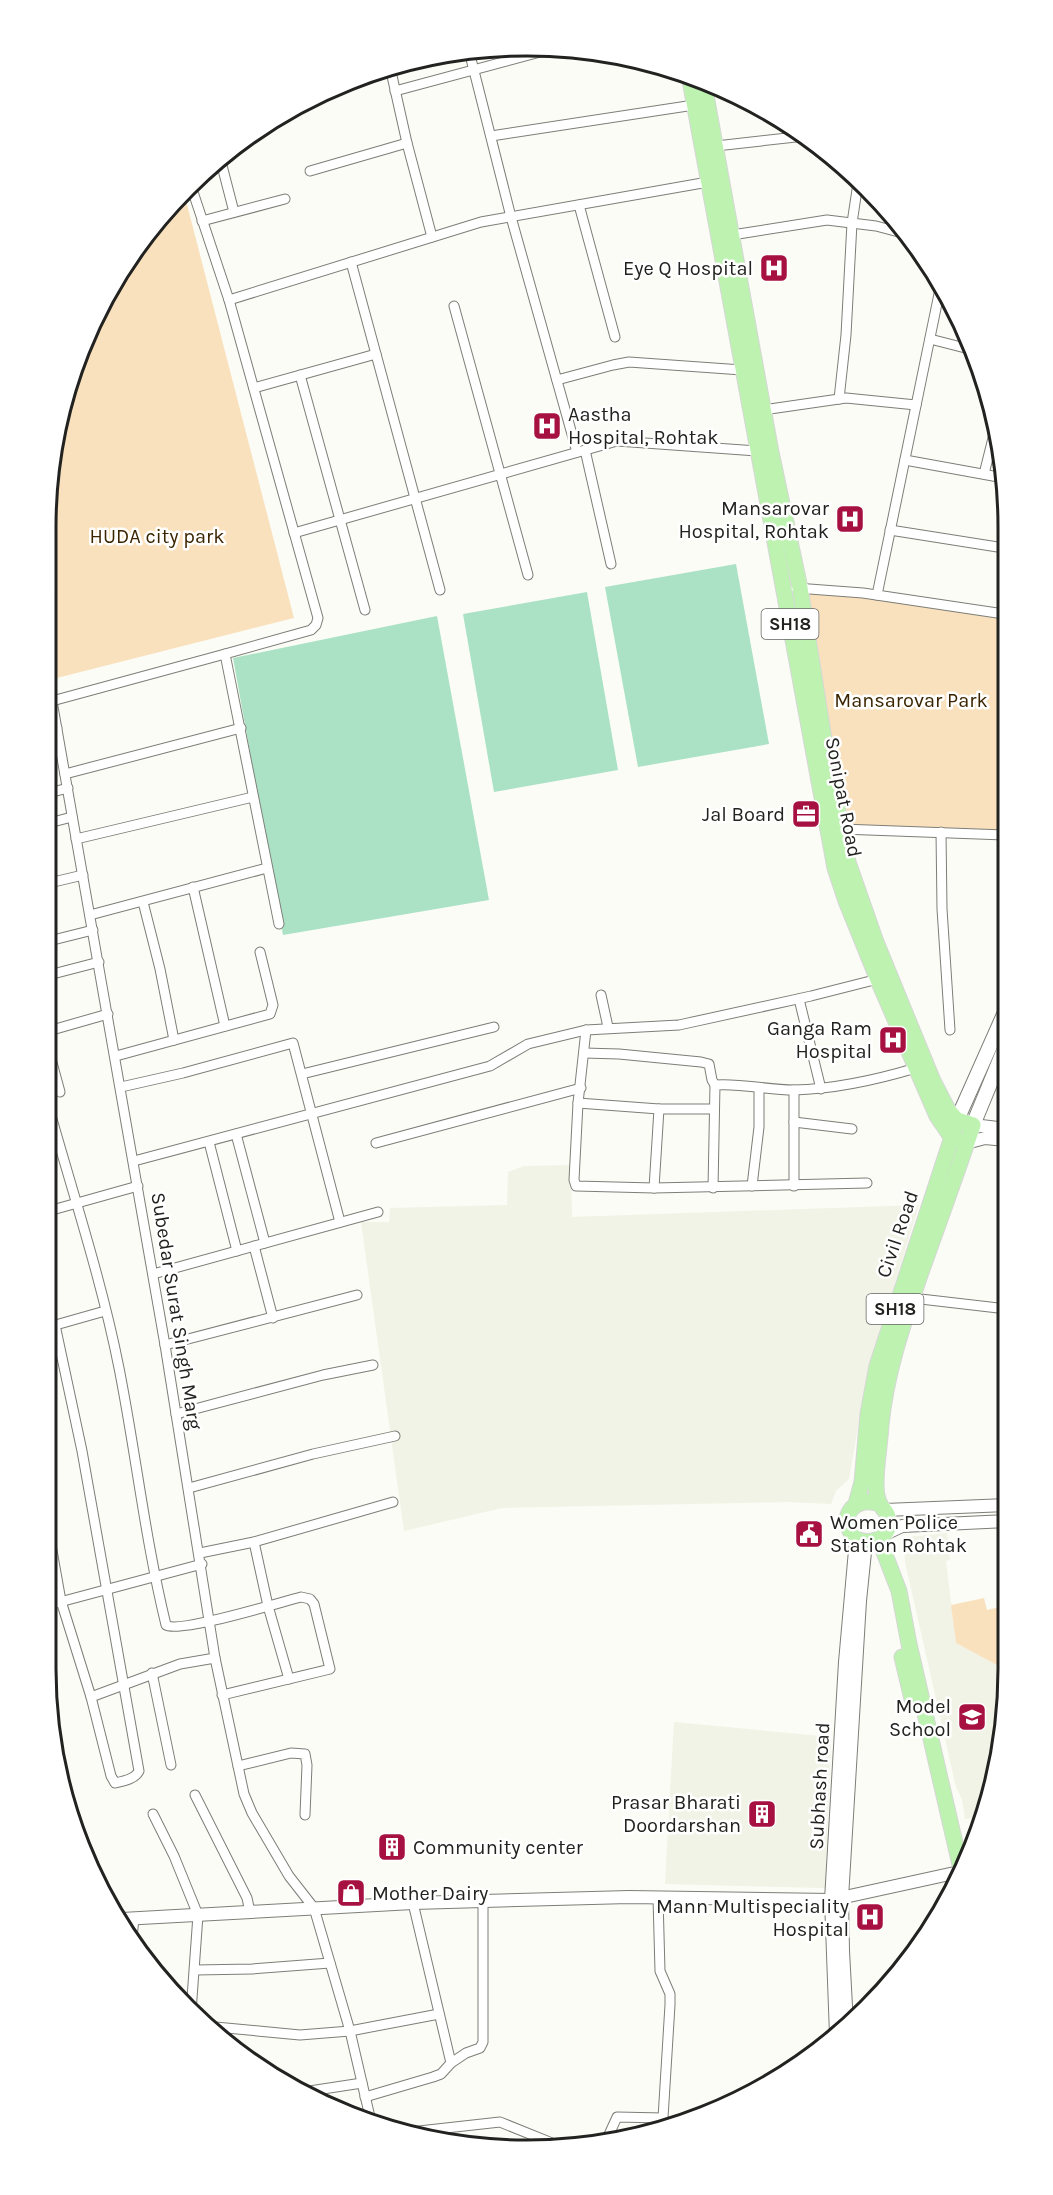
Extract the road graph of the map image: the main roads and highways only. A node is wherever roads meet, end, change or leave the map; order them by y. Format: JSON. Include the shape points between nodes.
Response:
{"nodes":[{"id":1,"x":690,"y":85,"type":"edge"},
{"id":2,"x":705,"y":90,"type":"edge"},
{"id":3,"x":820,"y":753,"type":"junction"},
{"id":4,"x":884,"y":978,"type":"junction"},
{"id":5,"x":998,"y":1028,"type":"edge"},
{"id":6,"x":998,"y":1064,"type":"edge"},
{"id":7,"x":957,"y":1120,"type":"junction"},
{"id":8,"x":973,"y":1125,"type":"junction"},
{"id":9,"x":959,"y":1141,"type":"junction"},
{"id":10,"x":856,"y":1504,"type":"junction"},
{"id":11,"x":882,"y":1507,"type":"junction"},
{"id":12,"x":872,"y":1539,"type":"junction"},
{"id":13,"x":899,"y":1591,"type":"junction"},
{"id":14,"x":964,"y":1844,"type":"edge"},
{"id":15,"x":956,"y":1862,"type":"edge"},
{"id":16,"x":955,"y":1863,"type":"edge"}],
"edges":[{"from":1,"to":3,"type":"main road","name":"Sonipat Road","number":"SH18","via":[[783,588]]},
{"from":2,"to":3,"type":"main road","name":"Sonipat Road","number":"SH18","via":[[800,588]]},
{"from":3,"to":4,"type":"main road","name":"Sonipat Road","number":"SH18"},
{"from":3,"to":4,"type":"main road","name":"Sonipat Road","number":"SH18","via":[[835,868],[846,901]]},
{"from":4,"to":7,"type":"main road","name":"Sonipat Road","number":"SH18","via":[[933,1081]]},
{"from":4,"to":9,"type":"main road","name":"Sonipat Road","number":"SH18","via":[[937,1116]]},
{"from":5,"to":7,"type":"main road"},
{"from":6,"to":8,"type":"main road"},
{"from":7,"to":8,"type":"main road"},
{"from":7,"to":9,"type":"main road","name":"Civil Road","number":"SH18"},
{"from":8,"to":9,"type":"main road","name":"Civil Road","number":"SH18"},
{"from":9,"to":10,"type":"main road","name":"Civil Road","number":"SH18","via":[[877,1366]]},
{"from":9,"to":11,"type":"main road","name":"Civil Road","number":"SH18","via":[[890,1369],[876,1482]]},
{"from":10,"to":11,"type":"main road","via":[[864,1501]]},
{"from":10,"to":12,"type":"main road","number":"SH18","via":[[847,1517],[847,1526]]},
{"from":11,"to":12,"type":"main road","number":"SH18","via":[[888,1526]]},
{"from":12,"to":13,"type":"main road","number":"SH18"},
{"from":13,"to":14,"type":"main road","number":"SH18","via":[[913,1619]]},
{"from":13,"to":15,"type":"main road"},
{"from":13,"to":16,"type":"main road","number":"SH18","via":[[897,1636]]}]}
